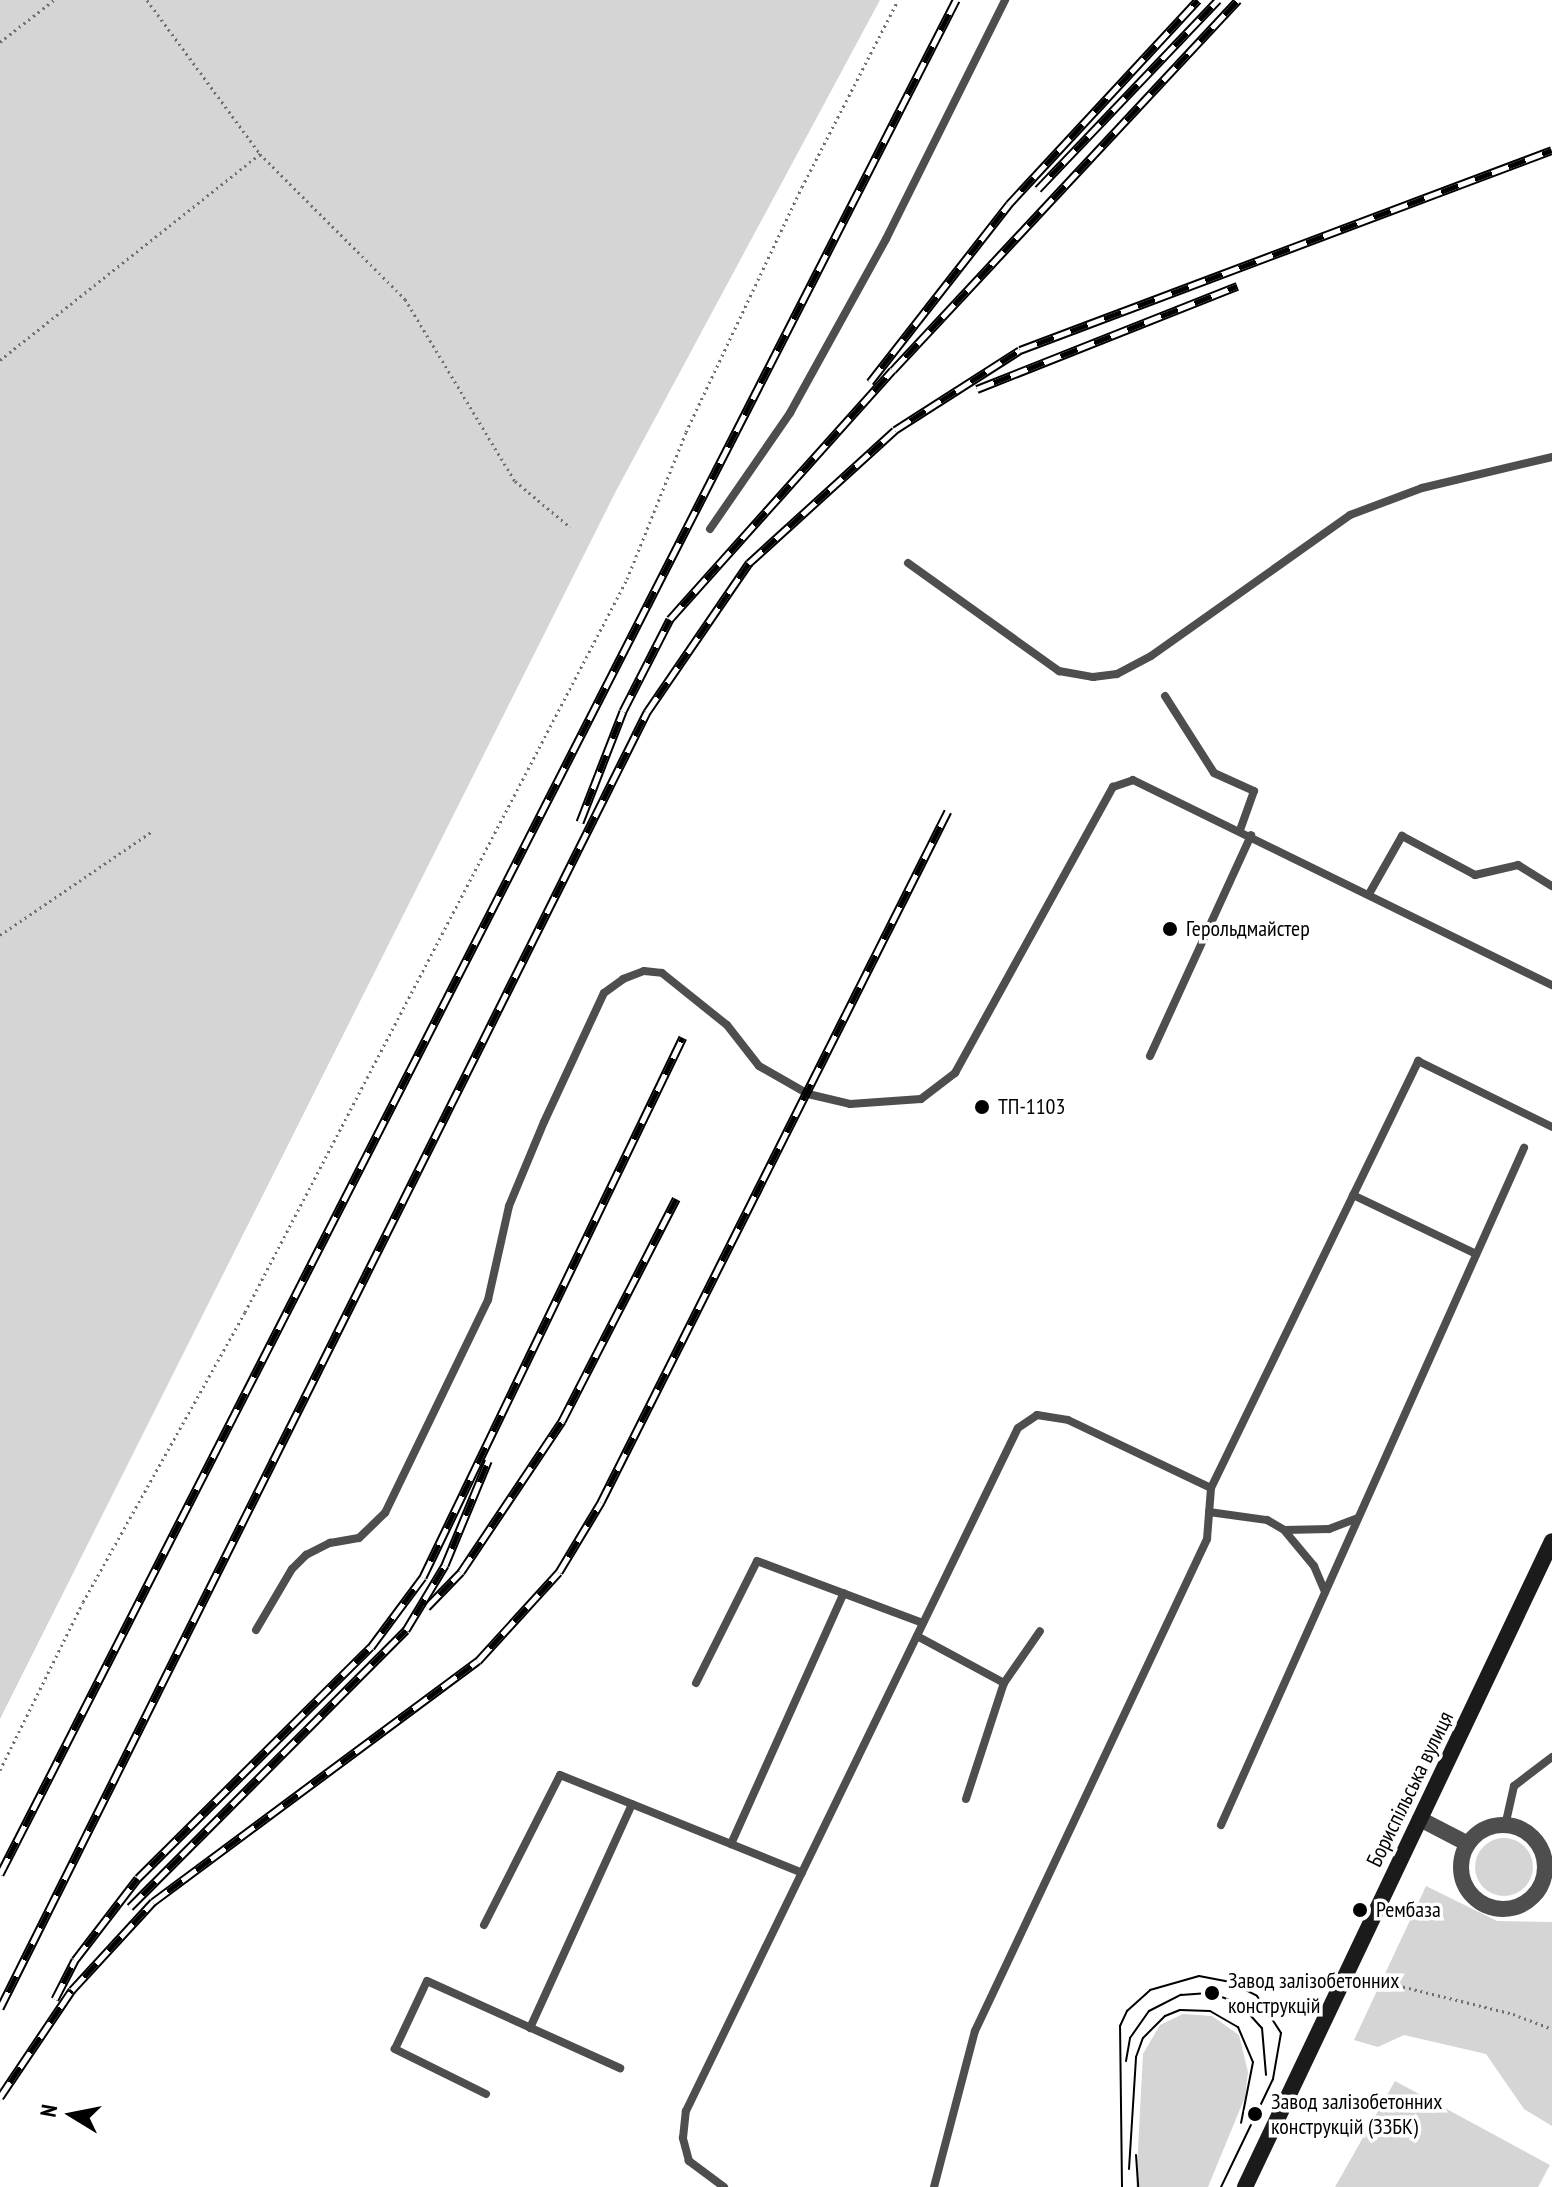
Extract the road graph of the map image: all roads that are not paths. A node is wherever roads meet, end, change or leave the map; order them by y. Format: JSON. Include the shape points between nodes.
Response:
{"nodes":[{"id":1,"x":1005,"y":0,"type":"edge"},
{"id":2,"x":1552,"y":457,"type":"edge"},
{"id":3,"x":710,"y":529,"type":"dead end"},
{"id":4,"x":908,"y":563,"type":"dead end"},
{"id":5,"x":1165,"y":696,"type":"dead end"},
{"id":6,"x":1240,"y":830,"type":"junction"},
{"id":7,"x":1251,"y":835,"type":"junction"},
{"id":8,"x":1552,"y":886,"type":"edge"},
{"id":9,"x":1369,"y":894,"type":"junction"},
{"id":10,"x":1552,"y":985,"type":"edge"},
{"id":11,"x":1150,"y":1056,"type":"dead end"},
{"id":12,"x":1552,"y":1127,"type":"edge"},
{"id":13,"x":1524,"y":1148,"type":"dead end"},
{"id":14,"x":1353,"y":1195,"type":"junction"},
{"id":15,"x":1474,"y":1253,"type":"junction"},
{"id":16,"x":1211,"y":1488,"type":"junction"},
{"id":17,"x":1209,"y":1512,"type":"junction"},
{"id":18,"x":1358,"y":1518,"type":"junction"},
{"id":19,"x":1284,"y":1530,"type":"junction"},
{"id":20,"x":1552,"y":1541,"type":"edge"},
{"id":21,"x":1325,"y":1592,"type":"junction"},
{"id":22,"x":844,"y":1593,"type":"junction"},
{"id":23,"x":923,"y":1623,"type":"junction"},
{"id":24,"x":256,"y":1630,"type":"dead end"},
{"id":25,"x":1040,"y":1631,"type":"dead end"},
{"id":26,"x":917,"y":1636,"type":"junction"},
{"id":27,"x":696,"y":1683,"type":"dead end"},
{"id":28,"x":1004,"y":1683,"type":"junction"},
{"id":29,"x":1552,"y":1757,"type":"edge"},
{"id":30,"x":966,"y":1799,"type":"dead end"},
{"id":31,"x":632,"y":1804,"type":"junction"},
{"id":32,"x":1420,"y":1819,"type":"junction"},
{"id":33,"x":1221,"y":1825,"type":"dead end"},
{"id":34,"x":1505,"y":1826,"type":"junction"},
{"id":35,"x":731,"y":1844,"type":"junction"},
{"id":36,"x":1468,"y":1844,"type":"junction"},
{"id":37,"x":802,"y":1873,"type":"junction"},
{"id":38,"x":1547,"y":1881,"type":"edge"},
{"id":39,"x":484,"y":1925,"type":"dead end"},
{"id":40,"x":530,"y":2028,"type":"junction"},
{"id":41,"x":620,"y":2068,"type":"dead end"},
{"id":42,"x":486,"y":2094,"type":"dead end"},
{"id":43,"x":724,"y":2187,"type":"edge"},
{"id":44,"x":934,"y":2187,"type":"edge"},
{"id":45,"x":1245,"y":2187,"type":"edge"}],
"edges":[{"from":1,"to":3,"type":"lane","via":[[886,239],[790,413]]},
{"from":2,"to":4,"type":"lane","via":[[1422,488],[1350,515],[1151,656],[1117,674],[1093,677],[1059,671]]},
{"from":5,"to":6,"type":"lane","via":[[1214,773],[1254,791]]},
{"from":6,"to":7,"type":"lane"},
{"from":6,"to":24,"type":"lane","via":[[1133,780],[1113,787],[955,1073],[921,1099],[850,1104],[808,1094],[759,1066],[727,1025],[662,973],[644,971],[604,993],[512,1198],[488,1300],[385,1513],[359,1538],[330,1543],[306,1555]]},
{"from":7,"to":9,"type":"lane"},
{"from":7,"to":11,"type":"lane"},
{"from":8,"to":9,"type":"lane","via":[[1518,865],[1475,875],[1402,836]]},
{"from":9,"to":10,"type":"lane"},
{"from":12,"to":14,"type":"lane","via":[[1418,1061]]},
{"from":13,"to":15,"type":"lane"},
{"from":14,"to":15,"type":"lane"},
{"from":14,"to":16,"type":"lane"},
{"from":15,"to":18,"type":"lane"},
{"from":16,"to":17,"type":"lane"},
{"from":16,"to":23,"type":"lane","via":[[1068,1420],[1037,1415],[1018,1428]]},
{"from":17,"to":19,"type":"lane","via":[[1267,1520]]},
{"from":17,"to":44,"type":"lane","via":[[1207,1539],[975,2031]]},
{"from":18,"to":19,"type":"lane","via":[[1329,1529]]},
{"from":18,"to":21,"type":"lane"},
{"from":19,"to":21,"type":"lane","via":[[1314,1566]]},
{"from":20,"to":32,"type":"main road","name":"Бориспільська вулиця"},
{"from":21,"to":33,"type":"lane"},
{"from":22,"to":23,"type":"lane"},
{"from":22,"to":27,"type":"lane","via":[[757,1561]]},
{"from":22,"to":35,"type":"lane"},
{"from":23,"to":26,"type":"lane"},
{"from":25,"to":28,"type":"lane"},
{"from":26,"to":28,"type":"lane"},
{"from":26,"to":37,"type":"lane"},
{"from":28,"to":30,"type":"lane"},
{"from":29,"to":34,"type":"lane","via":[[1514,1786]]},
{"from":31,"to":35,"type":"lane"},
{"from":31,"to":39,"type":"lane","via":[[560,1775]]},
{"from":31,"to":40,"type":"lane"},
{"from":32,"to":36,"type":"street"},
{"from":32,"to":45,"type":"main road","name":"Бориспільська вулиця"},
{"from":34,"to":36,"type":"street","via":[[1484,1830]]},
{"from":34,"to":38,"type":"street","via":[[1526,1832],[1540,1848]]},
{"from":35,"to":37,"type":"lane"},
{"from":36,"to":38,"type":"street","via":[[1462,1876],[1481,1903],[1512,1908]]},
{"from":37,"to":43,"type":"lane","via":[[686,2111],[683,2138],[689,2161]]},
{"from":40,"to":41,"type":"lane"},
{"from":40,"to":42,"type":"lane","via":[[427,1981],[395,2049]]}]}
